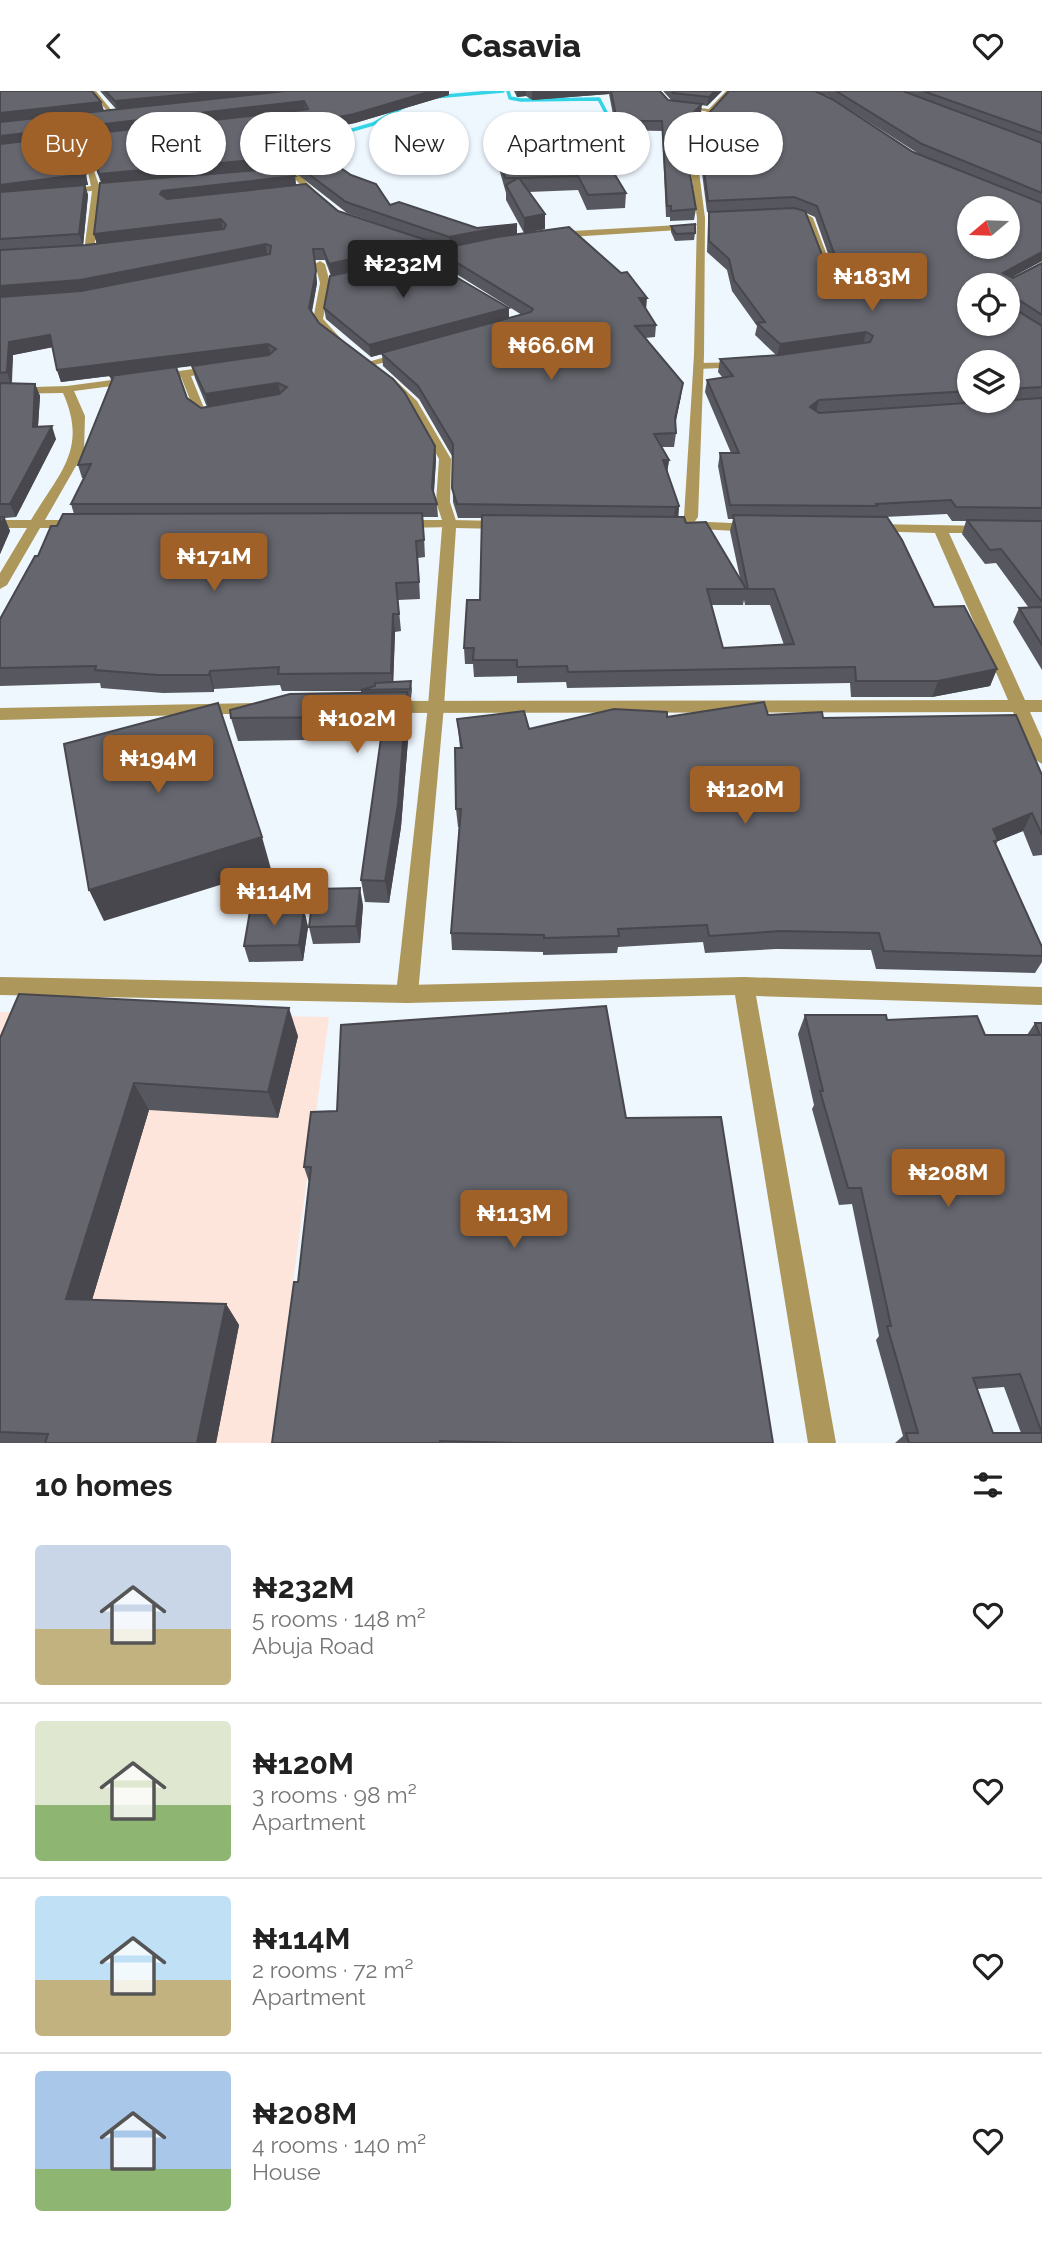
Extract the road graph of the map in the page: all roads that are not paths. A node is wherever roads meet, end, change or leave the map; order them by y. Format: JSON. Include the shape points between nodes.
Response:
{"nodes":[{"id":1,"x":92,"y":91,"type":"edge"},
{"id":2,"x":656,"y":91,"type":"edge"},
{"id":3,"x":730,"y":91,"type":"edge"},
{"id":4,"x":713,"y":110,"type":"junction"},
{"id":5,"x":126,"y":113,"type":"edge"},
{"id":6,"x":114,"y":115,"type":"joint"},
{"id":7,"x":92,"y":175,"type":"edge"},
{"id":8,"x":295,"y":175,"type":"edge"},
{"id":9,"x":136,"y":184,"type":"edge"},
{"id":10,"x":96,"y":187,"type":"junction"},
{"id":11,"x":307,"y":190,"type":"junction"},
{"id":12,"x":55,"y":192,"type":"edge"},
{"id":13,"x":294,"y":192,"type":"edge"},
{"id":14,"x":325,"y":204,"type":"edge"},
{"id":15,"x":779,"y":214,"type":"edge"},
{"id":16,"x":705,"y":220,"type":"junction"},
{"id":17,"x":393,"y":232,"type":"edge"},
{"id":18,"x":543,"y":236,"type":"edge"},
{"id":19,"x":102,"y":250,"type":"edge"},
{"id":20,"x":89,"y":251,"type":"junction"},
{"id":21,"x":460,"y":251,"type":"edge"},
{"id":22,"x":77,"y":252,"type":"edge"},
{"id":23,"x":449,"y":254,"type":"junction"},
{"id":24,"x":436,"y":258,"type":"edge"},
{"id":25,"x":320,"y":264,"type":"dead end"},
{"id":26,"x":841,"y":299,"type":"edge"},
{"id":27,"x":419,"y":351,"type":"edge"},
{"id":28,"x":751,"y":363,"type":"edge"},
{"id":29,"x":366,"y":365,"type":"junction"},
{"id":30,"x":699,"y":366,"type":"junction"},
{"id":31,"x":234,"y":367,"type":"edge"},
{"id":32,"x":185,"y":374,"type":"junction"},
{"id":33,"x":67,"y":389,"type":"junction"},
{"id":34,"x":0,"y":391,"type":"edge"},
{"id":35,"x":227,"y":411,"type":"edge"},
{"id":36,"x":0,"y":524,"type":"edge"},
{"id":37,"x":34,"y":524,"type":"junction"},
{"id":38,"x":89,"y":524,"type":"edge"},
{"id":39,"x":390,"y":524,"type":"edge"},
{"id":40,"x":450,"y":524,"type":"junction"},
{"id":41,"x":514,"y":525,"type":"edge"},
{"id":42,"x":685,"y":525,"type":"junction"},
{"id":43,"x":647,"y":528,"type":"edge"},
{"id":44,"x":768,"y":528,"type":"edge"},
{"id":45,"x":860,"y":528,"type":"edge"},
{"id":46,"x":940,"y":529,"type":"junction"},
{"id":47,"x":1004,"y":529,"type":"edge"},
{"id":48,"x":0,"y":585,"type":"edge"},
{"id":49,"x":436,"y":706,"type":"junction"},
{"id":50,"x":1017,"y":706,"type":"junction"},
{"id":51,"x":1042,"y":706,"type":"edge"},
{"id":52,"x":368,"y":707,"type":"edge"},
{"id":53,"x":273,"y":709,"type":"edge"},
{"id":54,"x":0,"y":714,"type":"edge"},
{"id":55,"x":1042,"y":758,"type":"edge"},
{"id":56,"x":0,"y":986,"type":"edge"},
{"id":57,"x":744,"y":986,"type":"junction"},
{"id":58,"x":407,"y":994,"type":"junction"},
{"id":59,"x":1042,"y":996,"type":"edge"},
{"id":60,"x":822,"y":1443,"type":"edge"}],
"edges":[{"from":1,"to":6,"type":"street"},
{"from":2,"to":4,"type":"street","via":[[669,106]]},
{"from":3,"to":4,"type":"street"},
{"from":4,"to":16,"type":"street","via":[[690,133],[689,143]]},
{"from":5,"to":6,"type":"street"},
{"from":7,"to":10,"type":"street"},
{"from":8,"to":11,"type":"street"},
{"from":9,"to":10,"type":"street"},
{"from":10,"to":12,"type":"street"},
{"from":10,"to":20,"type":"street"},
{"from":11,"to":13,"type":"street"},
{"from":11,"to":14,"type":"street"},
{"from":15,"to":26,"type":"street","via":[[800,213],[809,218]]},
{"from":16,"to":18,"type":"street"},
{"from":16,"to":30,"type":"street"},
{"from":17,"to":23,"type":"street"},
{"from":19,"to":20,"type":"street"},
{"from":20,"to":22,"type":"street"},
{"from":21,"to":23,"type":"street"},
{"from":23,"to":24,"type":"street"},
{"from":25,"to":29,"type":"street","via":[[331,282],[318,320]]},
{"from":27,"to":29,"type":"street"},
{"from":28,"to":30,"type":"street"},
{"from":29,"to":40,"type":"street","via":[[400,388],[430,429],[445,459],[443,502]]},
{"from":30,"to":42,"type":"street","via":[[691,517]]},
{"from":31,"to":32,"type":"street"},
{"from":32,"to":33,"type":"street"},
{"from":32,"to":35,"type":"street","via":[[198,410],[204,414]]},
{"from":33,"to":34,"type":"street"},
{"from":33,"to":37,"type":"street","via":[[79,416],[78,452]]},
{"from":36,"to":37,"type":"street"},
{"from":37,"to":38,"type":"street"},
{"from":37,"to":48,"type":"street"},
{"from":39,"to":40,"type":"street"},
{"from":40,"to":41,"type":"street"},
{"from":40,"to":49,"type":"street"},
{"from":42,"to":43,"type":"street"},
{"from":42,"to":44,"type":"street"},
{"from":45,"to":46,"type":"street"},
{"from":46,"to":47,"type":"street"},
{"from":46,"to":50,"type":"street"},
{"from":49,"to":50,"type":"street"},
{"from":49,"to":52,"type":"street"},
{"from":49,"to":58,"type":"street"},
{"from":50,"to":51,"type":"street"},
{"from":50,"to":55,"type":"street"},
{"from":53,"to":54,"type":"street"},
{"from":56,"to":58,"type":"street"},
{"from":57,"to":58,"type":"street"},
{"from":57,"to":59,"type":"street"},
{"from":57,"to":60,"type":"street"}]}
